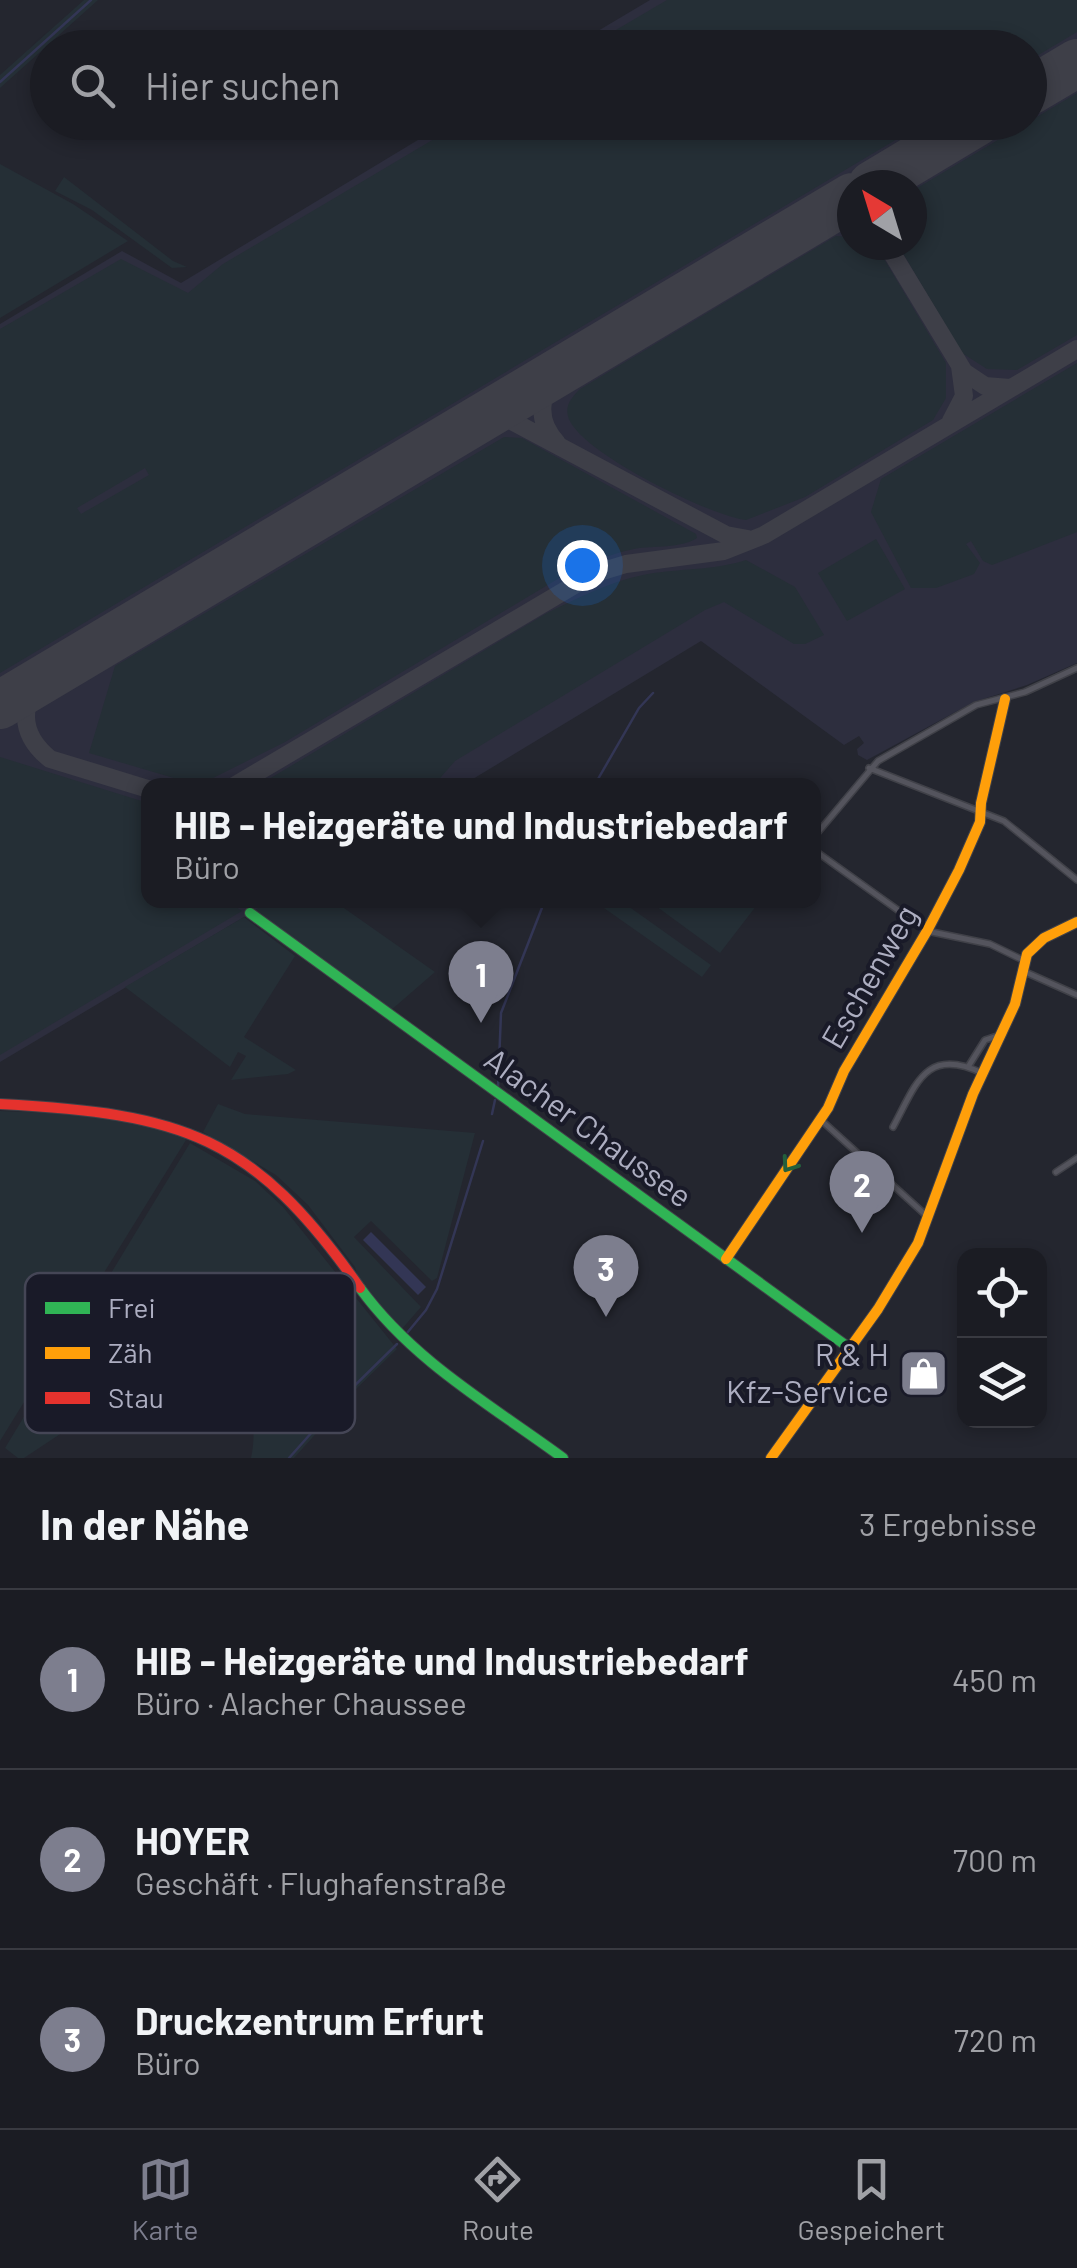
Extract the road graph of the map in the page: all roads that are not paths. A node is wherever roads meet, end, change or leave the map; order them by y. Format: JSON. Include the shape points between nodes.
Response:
{"nodes":[{"id":1,"x":1077,"y":668,"type":"edge"},
{"id":2,"x":1005,"y":698,"type":"junction"},
{"id":3,"x":869,"y":768,"type":"junction"},
{"id":4,"x":982,"y":812,"type":"junction"},
{"id":5,"x":821,"y":829,"type":"edge"},
{"id":6,"x":821,"y":855,"type":"edge"},
{"id":7,"x":1077,"y":880,"type":"edge"},
{"id":8,"x":250,"y":913,"type":"dead end"},
{"id":9,"x":1077,"y":922,"type":"edge"},
{"id":10,"x":927,"y":931,"type":"junction"},
{"id":11,"x":1024,"y":966,"type":"junction"},
{"id":12,"x":1077,"y":995,"type":"edge"},
{"id":13,"x":1001,"y":1035,"type":"junction"},
{"id":14,"x":968,"y":1066,"type":"junction"},
{"id":15,"x":982,"y":1073,"type":"junction"},
{"id":16,"x":0,"y":1104,"type":"edge"},
{"id":17,"x":821,"y":1120,"type":"junction"},
{"id":18,"x":893,"y":1127,"type":"dead end"},
{"id":19,"x":1077,"y":1158,"type":"edge"},
{"id":20,"x":1056,"y":1172,"type":"dead end"},
{"id":21,"x":929,"y":1218,"type":"junction"},
{"id":22,"x":726,"y":1259,"type":"junction"},
{"id":23,"x":350,"y":1273,"type":"edge"},
{"id":24,"x":355,"y":1280,"type":"edge"},
{"id":25,"x":848,"y":1347,"type":"junction"},
{"id":26,"x":563,"y":1458,"type":"edge"},
{"id":27,"x":772,"y":1458,"type":"edge"}],
"edges":[{"from":1,"to":2,"type":"street"},
{"from":2,"to":3,"type":"street","via":[[976,705]]},
{"from":2,"to":4,"type":"street","name":"Eschenweg"},
{"from":3,"to":4,"type":"street"},
{"from":3,"to":5,"type":"street"},
{"from":4,"to":7,"type":"street","via":[[1014,828]]},
{"from":4,"to":10,"type":"street","name":"Eschenweg"},
{"from":6,"to":10,"type":"street"},
{"from":8,"to":22,"type":"street","name":"Alacher Chaussee"},
{"from":9,"to":11,"type":"street","via":[[1034,945]]},
{"from":10,"to":11,"type":"street","via":[[990,944]]},
{"from":10,"to":17,"type":"street","name":"Eschenweg"},
{"from":11,"to":12,"type":"street"},
{"from":11,"to":13,"type":"street"},
{"from":13,"to":14,"type":"street","via":[[986,1040]]},
{"from":13,"to":15,"type":"street"},
{"from":14,"to":15,"type":"street"},
{"from":14,"to":18,"type":"street","via":[[927,1070]]},
{"from":15,"to":21,"type":"street"},
{"from":16,"to":23,"type":"street","via":[[91,1109],[194,1134],[246,1162],[291,1198]]},
{"from":17,"to":21,"type":"street"},
{"from":17,"to":22,"type":"street","name":"Eschenweg","one_way":true},
{"from":19,"to":20,"type":"street"},
{"from":21,"to":25,"type":"street","via":[[882,1303]]},
{"from":22,"to":25,"type":"street","name":"Alacher Chaussee"},
{"from":24,"to":26,"type":"street","via":[[430,1362]]},
{"from":25,"to":27,"type":"street"}]}
